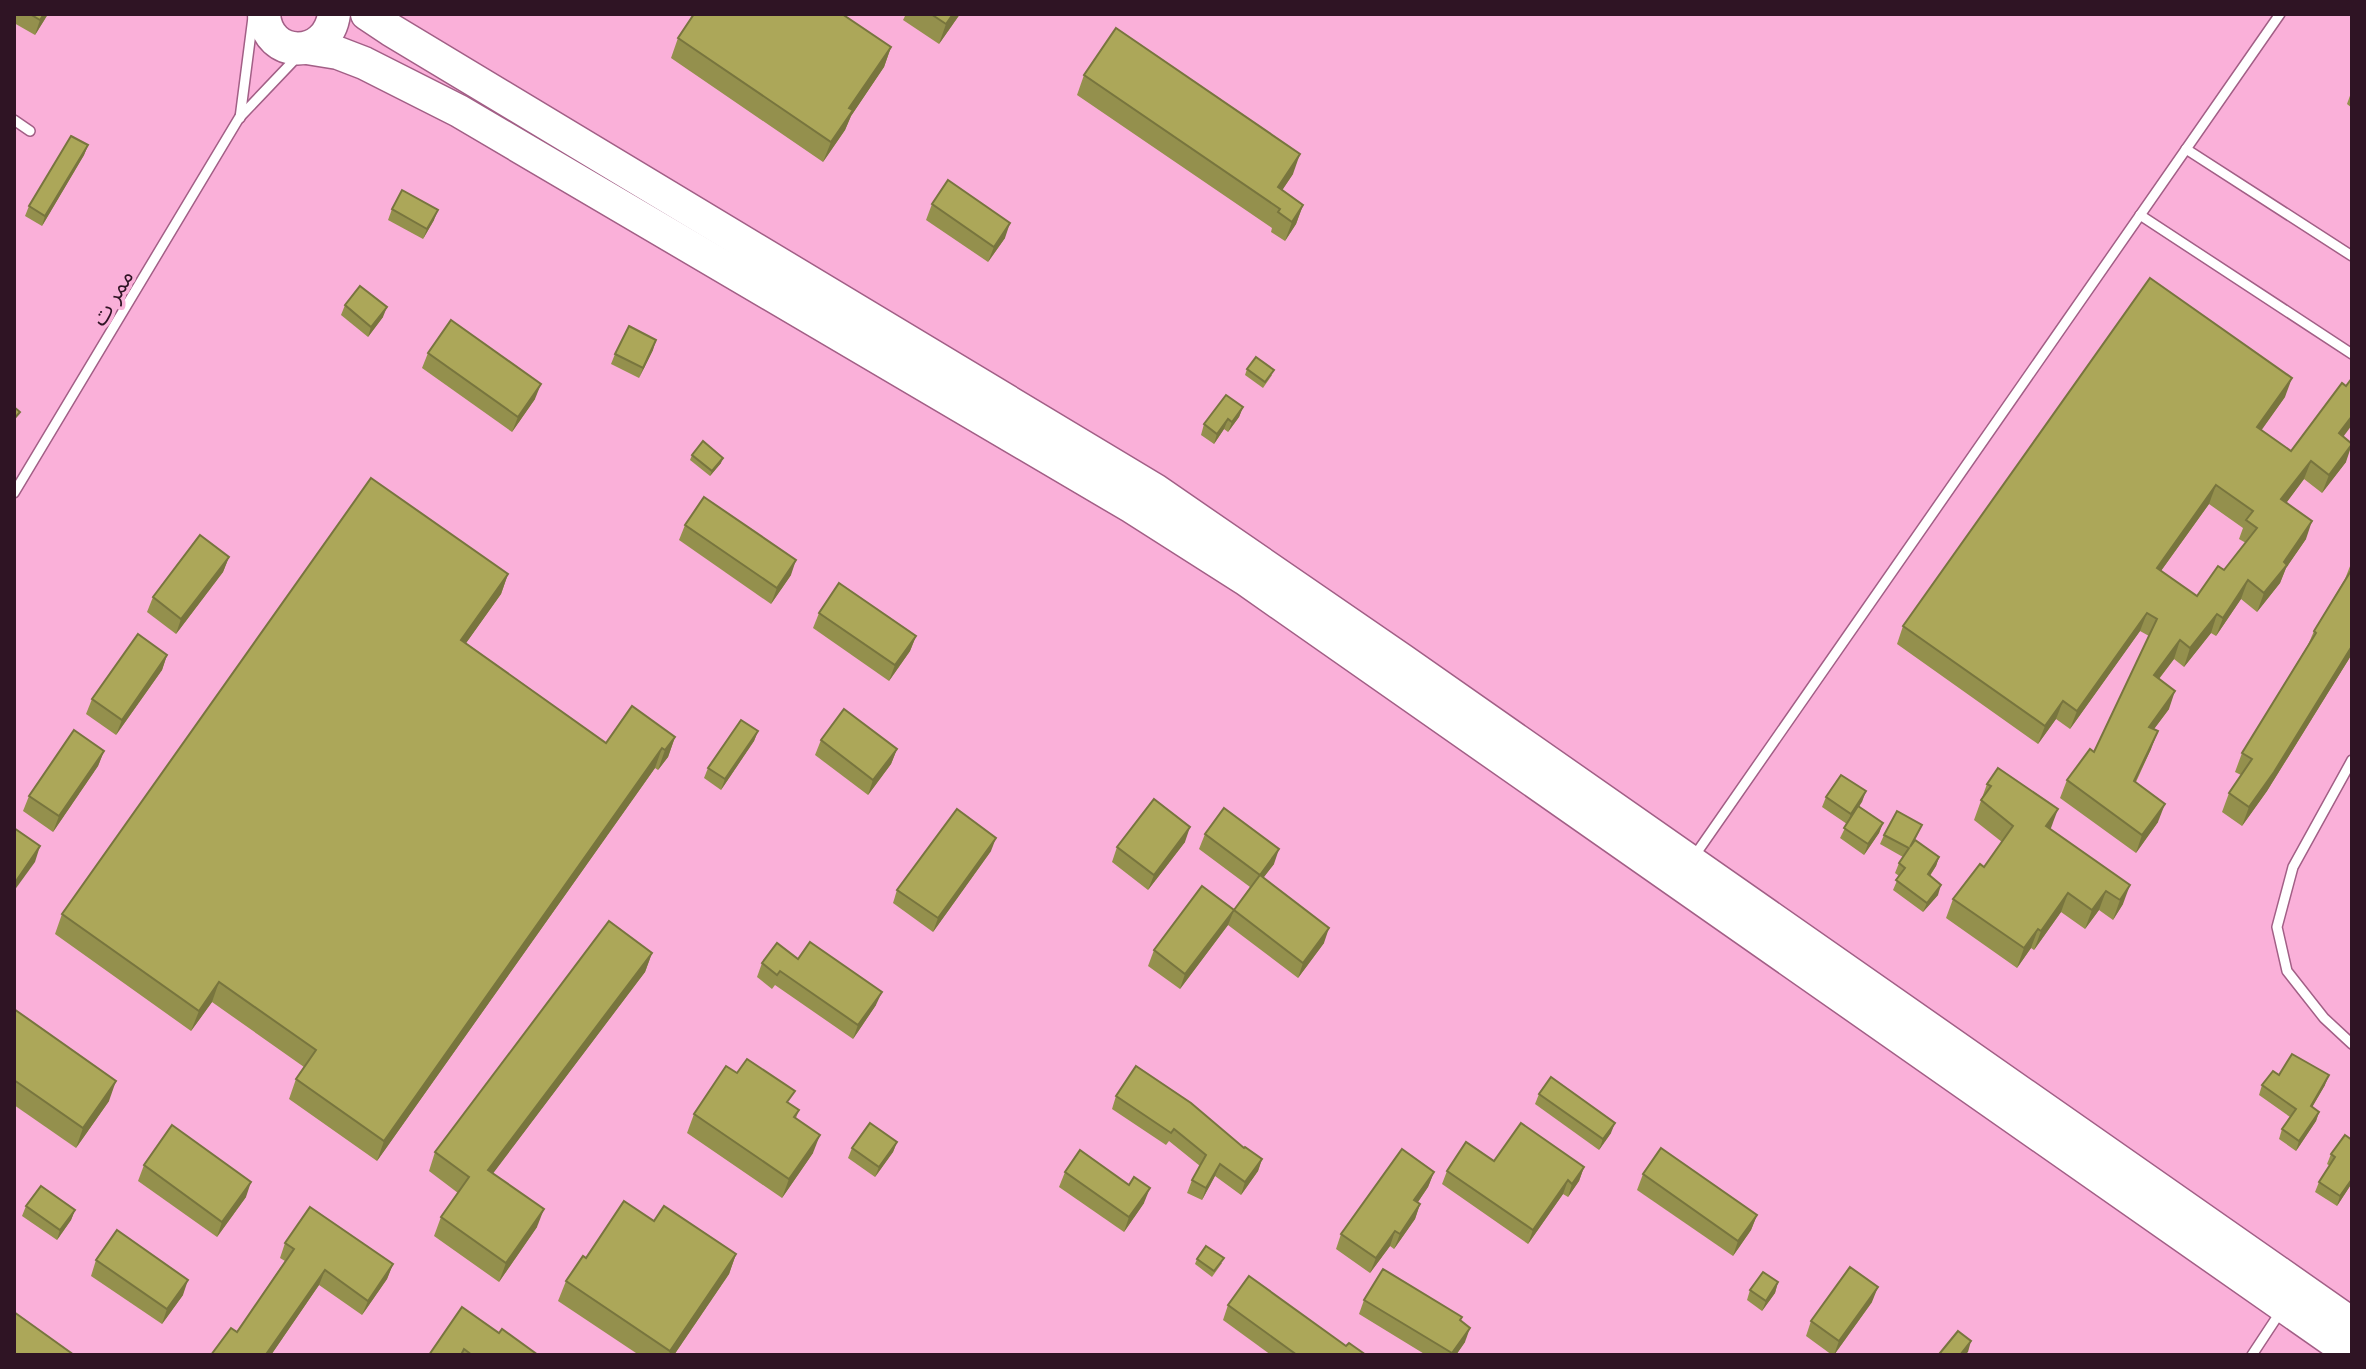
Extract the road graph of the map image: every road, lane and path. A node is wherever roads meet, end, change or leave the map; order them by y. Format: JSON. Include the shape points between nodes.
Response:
{"nodes":[{"id":1,"x":334,"y":14,"type":"edge"},
{"id":2,"x":367,"y":14,"type":"edge"},
{"id":3,"x":2280,"y":14,"type":"edge"},
{"id":4,"x":260,"y":18,"type":"edge"},
{"id":5,"x":307,"y":48,"type":"junction"},
{"id":6,"x":239,"y":118,"type":"junction"},
{"id":7,"x":14,"y":120,"type":"edge"},
{"id":8,"x":30,"y":131,"type":"dead end"},
{"id":9,"x":2186,"y":149,"type":"junction"},
{"id":10,"x":2140,"y":215,"type":"junction"},
{"id":11,"x":2352,"y":256,"type":"edge"},
{"id":12,"x":2352,"y":354,"type":"edge"},
{"id":13,"x":14,"y":493,"type":"edge"},
{"id":14,"x":2352,"y":760,"type":"edge"},
{"id":15,"x":1684,"y":872,"type":"junction"},
{"id":16,"x":2352,"y":1044,"type":"edge"},
{"id":17,"x":2284,"y":1306,"type":"junction"},
{"id":18,"x":2352,"y":1324,"type":"edge"},
{"id":19,"x":2352,"y":1354,"type":"edge"},
{"id":20,"x":2252,"y":1355,"type":"edge"}],
"edges":[{"from":1,"to":5,"type":"highway","via":[[327,35]]},
{"from":2,"to":15,"type":"highway","via":[[1155,490],[1402,660]]},
{"from":3,"to":9,"type":"lane"},
{"from":4,"to":5,"type":"highway","via":[[283,45]]},
{"from":4,"to":6,"type":"lane","name":"ممر ت"},
{"from":5,"to":6,"type":"lane","name":"ممر ت"},
{"from":5,"to":15,"type":"highway","via":[[364,63],[459,111],[1132,507]]},
{"from":6,"to":13,"type":"lane","name":"ممر ت"},
{"from":7,"to":8,"type":"lane"},
{"from":9,"to":10,"type":"lane"},
{"from":9,"to":11,"type":"lane"},
{"from":10,"to":12,"type":"lane"},
{"from":10,"to":15,"type":"lane"},
{"from":14,"to":16,"type":"lane","via":[[2293,867],[2277,927],[2287,971]]},
{"from":15,"to":17,"type":"highway"},
{"from":15,"to":18,"type":"highway"},
{"from":17,"to":19,"type":"highway"},
{"from":17,"to":20,"type":"lane"}]}
